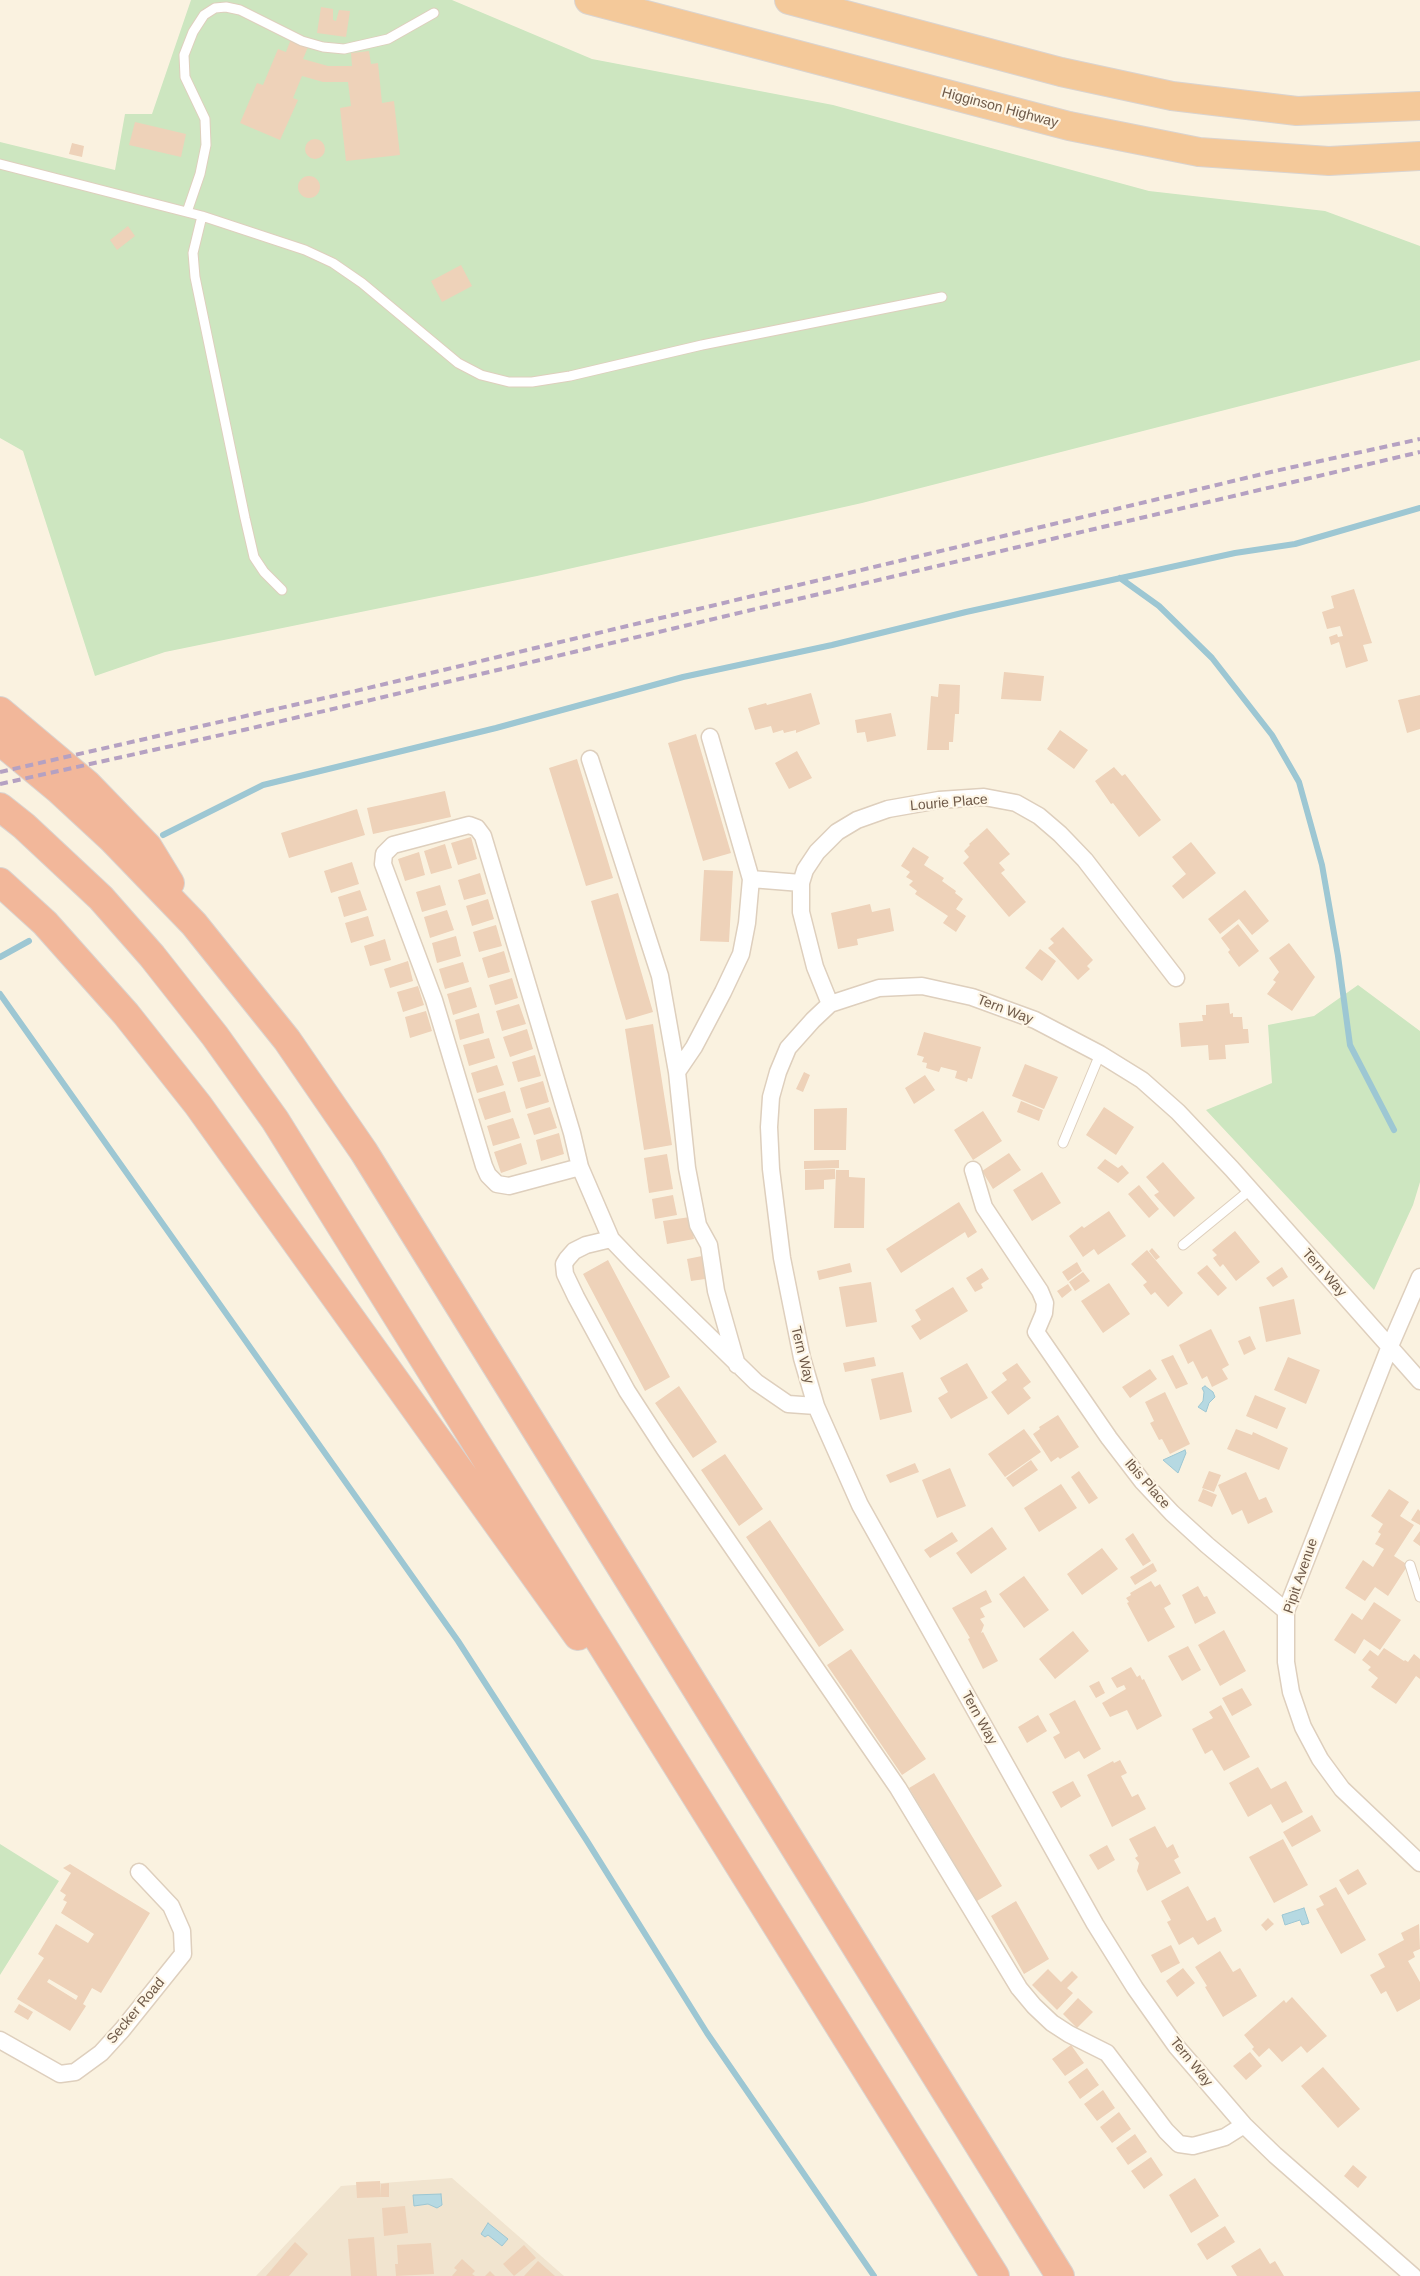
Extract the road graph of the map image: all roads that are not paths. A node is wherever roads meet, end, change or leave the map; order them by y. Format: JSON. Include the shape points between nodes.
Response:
{"nodes":[{"id":1,"x":589,"y":0,"type":"edge"},
{"id":2,"x":789,"y":0,"type":"edge"},
{"id":3,"x":434,"y":13,"type":"dead end"},
{"id":4,"x":1420,"y":106,"type":"edge"},
{"id":5,"x":1420,"y":156,"type":"edge"},
{"id":6,"x":0,"y":164,"type":"edge"},
{"id":7,"x":187,"y":212,"type":"junction"},
{"id":8,"x":202,"y":216,"type":"junction"},
{"id":9,"x":942,"y":297,"type":"dead end"},
{"id":10,"x":282,"y":590,"type":"dead end"},
{"id":11,"x":0,"y":711,"type":"edge"},
{"id":12,"x":710,"y":737,"type":"dead end"},
{"id":13,"x":0,"y":741,"type":"edge"},
{"id":14,"x":590,"y":759,"type":"dead end"},
{"id":15,"x":0,"y":808,"type":"edge"},
{"id":16,"x":751,"y":879,"type":"junction"},
{"id":17,"x":0,"y":882,"type":"edge"},
{"id":18,"x":801,"y":884,"type":"junction"},
{"id":19,"x":194,"y":924,"type":"junction"},
{"id":20,"x":1176,"y":978,"type":"dead end"},
{"id":21,"x":830,"y":1004,"type":"junction"},
{"id":22,"x":1100,"y":1054,"type":"junction"},
{"id":23,"x":677,"y":1072,"type":"junction"},
{"id":24,"x":1063,"y":1143,"type":"dead end"},
{"id":25,"x":580,"y":1167,"type":"junction"},
{"id":26,"x":973,"y":1170,"type":"dead end"},
{"id":27,"x":1250,"y":1190,"type":"junction"},
{"id":28,"x":611,"y":1239,"type":"junction"},
{"id":29,"x":1183,"y":1245,"type":"dead end"},
{"id":30,"x":1420,"y":1277,"type":"edge"},
{"id":31,"x":1390,"y":1346,"type":"junction"},
{"id":32,"x":737,"y":1365,"type":"junction"},
{"id":33,"x":1420,"y":1381,"type":"edge"},
{"id":34,"x":816,"y":1406,"type":"junction"},
{"id":35,"x":1410,"y":1565,"type":"dead end"},
{"id":36,"x":1420,"y":1597,"type":"edge"},
{"id":37,"x":1286,"y":1610,"type":"junction"},
{"id":38,"x":1420,"y":1863,"type":"edge"},
{"id":39,"x":139,"y":1872,"type":"dead end"},
{"id":40,"x":746,"y":1874,"type":"junction"},
{"id":41,"x":0,"y":2040,"type":"edge"},
{"id":42,"x":1244,"y":2125,"type":"junction"},
{"id":43,"x":995,"y":2276,"type":"edge"},
{"id":44,"x":1060,"y":2276,"type":"edge"},
{"id":45,"x":1413,"y":2276,"type":"edge"}],
"edges":[{"from":1,"to":5,"type":"highway","name":"Higginson Highway","via":[[1069,126],[1199,152],[1329,161]]},
{"from":2,"to":4,"type":"highway","via":[[1061,72],[1172,96],[1298,111]]},
{"from":3,"to":7,"type":"lane","via":[[388,40],[344,49],[302,41],[240,10],[215,8],[204,15],[184,56],[185,77],[205,120],[206,144]]},
{"from":6,"to":7,"type":"lane"},
{"from":7,"to":8,"type":"lane"},
{"from":8,"to":9,"type":"lane","via":[[305,250],[333,263],[458,363],[481,375],[509,382],[570,376],[702,345]]},
{"from":8,"to":10,"type":"lane","via":[[193,253],[195,277],[243,509],[254,557]]},
{"from":11,"to":19,"type":"highway","via":[[87,784],[148,847]]},
{"from":12,"to":16,"type":"street"},
{"from":13,"to":19,"type":"highway","via":[[113,840]]},
{"from":14,"to":23,"type":"street","via":[[660,976]]},
{"from":15,"to":40,"type":"highway","via":[[24,826],[101,898],[215,1036],[275,1120]]},
{"from":16,"to":18,"type":"street"},
{"from":16,"to":23,"type":"street","via":[[741,954],[694,1047]]},
{"from":17,"to":40,"type":"highway","via":[[57,937],[126,1014],[198,1104]]},
{"from":18,"to":20,"type":"street","name":"Lourie Place","via":[[805,870],[817,852],[837,832],[857,820],[888,809],[939,800],[984,797],[1016,803],[1040,816],[1085,860]]},
{"from":18,"to":21,"type":"street","name":"Lourie Place","via":[[803,921],[815,967]]},
{"from":19,"to":44,"type":"highway","via":[[287,1040],[364,1152]]},
{"from":21,"to":22,"type":"street","name":"Tern Way","via":[[879,988],[922,986],[972,997],[1035,1020]]},
{"from":21,"to":34,"type":"street","name":"Tern Way","via":[[788,1048],[771,1097],[771,1169],[782,1258],[800,1350]]},
{"from":22,"to":24,"type":"lane"},
{"from":22,"to":27,"type":"street","name":"Tern Way","via":[[1142,1080],[1178,1112]]},
{"from":23,"to":32,"type":"street","via":[[687,1168],[698,1224],[708,1245],[716,1291]]},
{"from":25,"to":25,"type":"street","via":[[509,1186],[497,1184],[488,1175],[434,1000],[383,864],[384,854],[393,845],[469,825],[477,828],[483,836]]},
{"from":25,"to":28,"type":"street"},
{"from":26,"to":37,"type":"street","name":"Ibis Place","via":[[984,1207],[1045,1303],[1036,1332],[1109,1438],[1172,1513]]},
{"from":27,"to":29,"type":"lane"},
{"from":27,"to":31,"type":"street","name":"Tern Way"},
{"from":28,"to":32,"type":"street"},
{"from":28,"to":42,"type":"street","via":[[574,1251],[564,1264],[565,1274],[580,1305],[627,1391],[898,1788],[1019,1988],[1052,2022],[1107,2053],[1178,2144],[1192,2146],[1225,2137]]},
{"from":30,"to":31,"type":"street","name":"Pipit Avenue"},
{"from":31,"to":33,"type":"street","name":"Tern Way"},
{"from":31,"to":37,"type":"street","name":"Pipit Avenue"},
{"from":32,"to":34,"type":"street","via":[[788,1404]]},
{"from":34,"to":42,"type":"street","name":"Tern Way","via":[[860,1505],[1096,1924],[1176,2046]]},
{"from":35,"to":36,"type":"lane"},
{"from":37,"to":38,"type":"street","name":"Pipit Avenue","via":[[1286,1662],[1291,1692],[1320,1759],[1342,1789]]},
{"from":39,"to":41,"type":"street","name":"Secker Road","via":[[171,1906],[182,1931],[182,1954],[122,2030],[75,2072],[60,2074]]},
{"from":40,"to":43,"type":"highway"},
{"from":42,"to":45,"type":"street","name":"Tern Way"}]}
